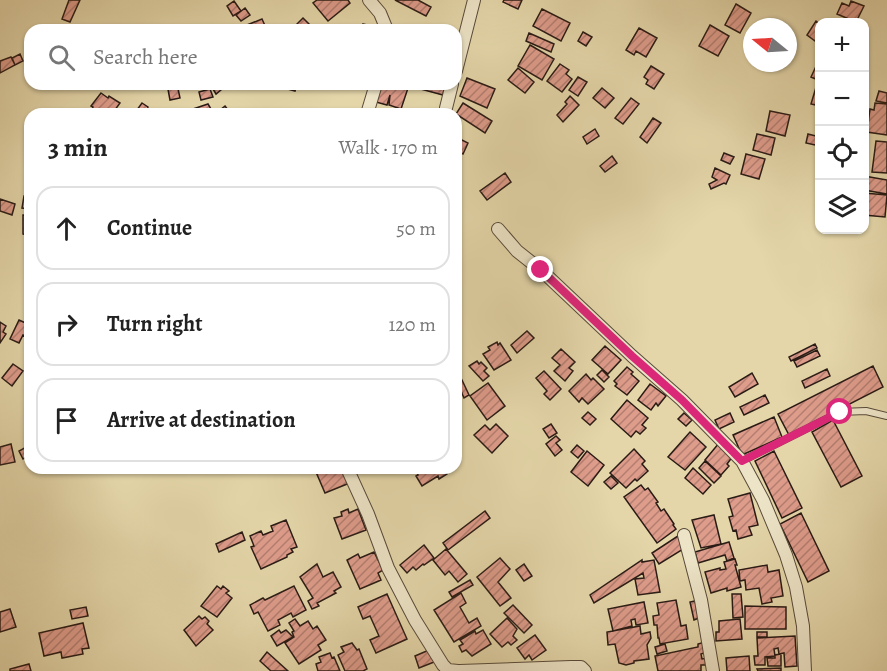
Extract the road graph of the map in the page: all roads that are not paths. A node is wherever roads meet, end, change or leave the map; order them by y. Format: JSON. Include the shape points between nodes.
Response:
{"nodes":[{"id":1,"x":369,"y":0,"type":"edge"},
{"id":2,"x":474,"y":0,"type":"edge"},
{"id":3,"x":385,"y":24,"type":"edge"},
{"id":4,"x":462,"y":47,"type":"edge"},
{"id":5,"x":374,"y":90,"type":"edge"},
{"id":6,"x":450,"y":90,"type":"edge"},
{"id":7,"x":369,"y":108,"type":"edge"},
{"id":8,"x":446,"y":108,"type":"dead end"},
{"id":9,"x":498,"y":229,"type":"dead end"},
{"id":10,"x":887,"y":416,"type":"edge"},
{"id":11,"x":742,"y":461,"type":"junction"},
{"id":12,"x":350,"y":474,"type":"edge"},
{"id":13,"x":684,"y":535,"type":"dead end"},
{"id":14,"x":459,"y":671,"type":"edge"},
{"id":15,"x":585,"y":671,"type":"edge"},
{"id":16,"x":713,"y":671,"type":"edge"},
{"id":17,"x":805,"y":671,"type":"edge"}],
"edges":[{"from":1,"to":3,"type":"street"},
{"from":2,"to":4,"type":"street"},
{"from":5,"to":7,"type":"street"},
{"from":6,"to":8,"type":"street"},
{"from":9,"to":11,"type":"street"},
{"from":10,"to":11,"type":"lane","via":[[866,411],[840,412]]},
{"from":11,"to":17,"type":"street","via":[[790,566],[803,626]]},
{"from":12,"to":14,"type":"street","via":[[388,568],[415,620],[443,665]]},
{"from":13,"to":16,"type":"street","via":[[701,600]]},
{"from":14,"to":15,"type":"street","via":[[581,667]]}]}
